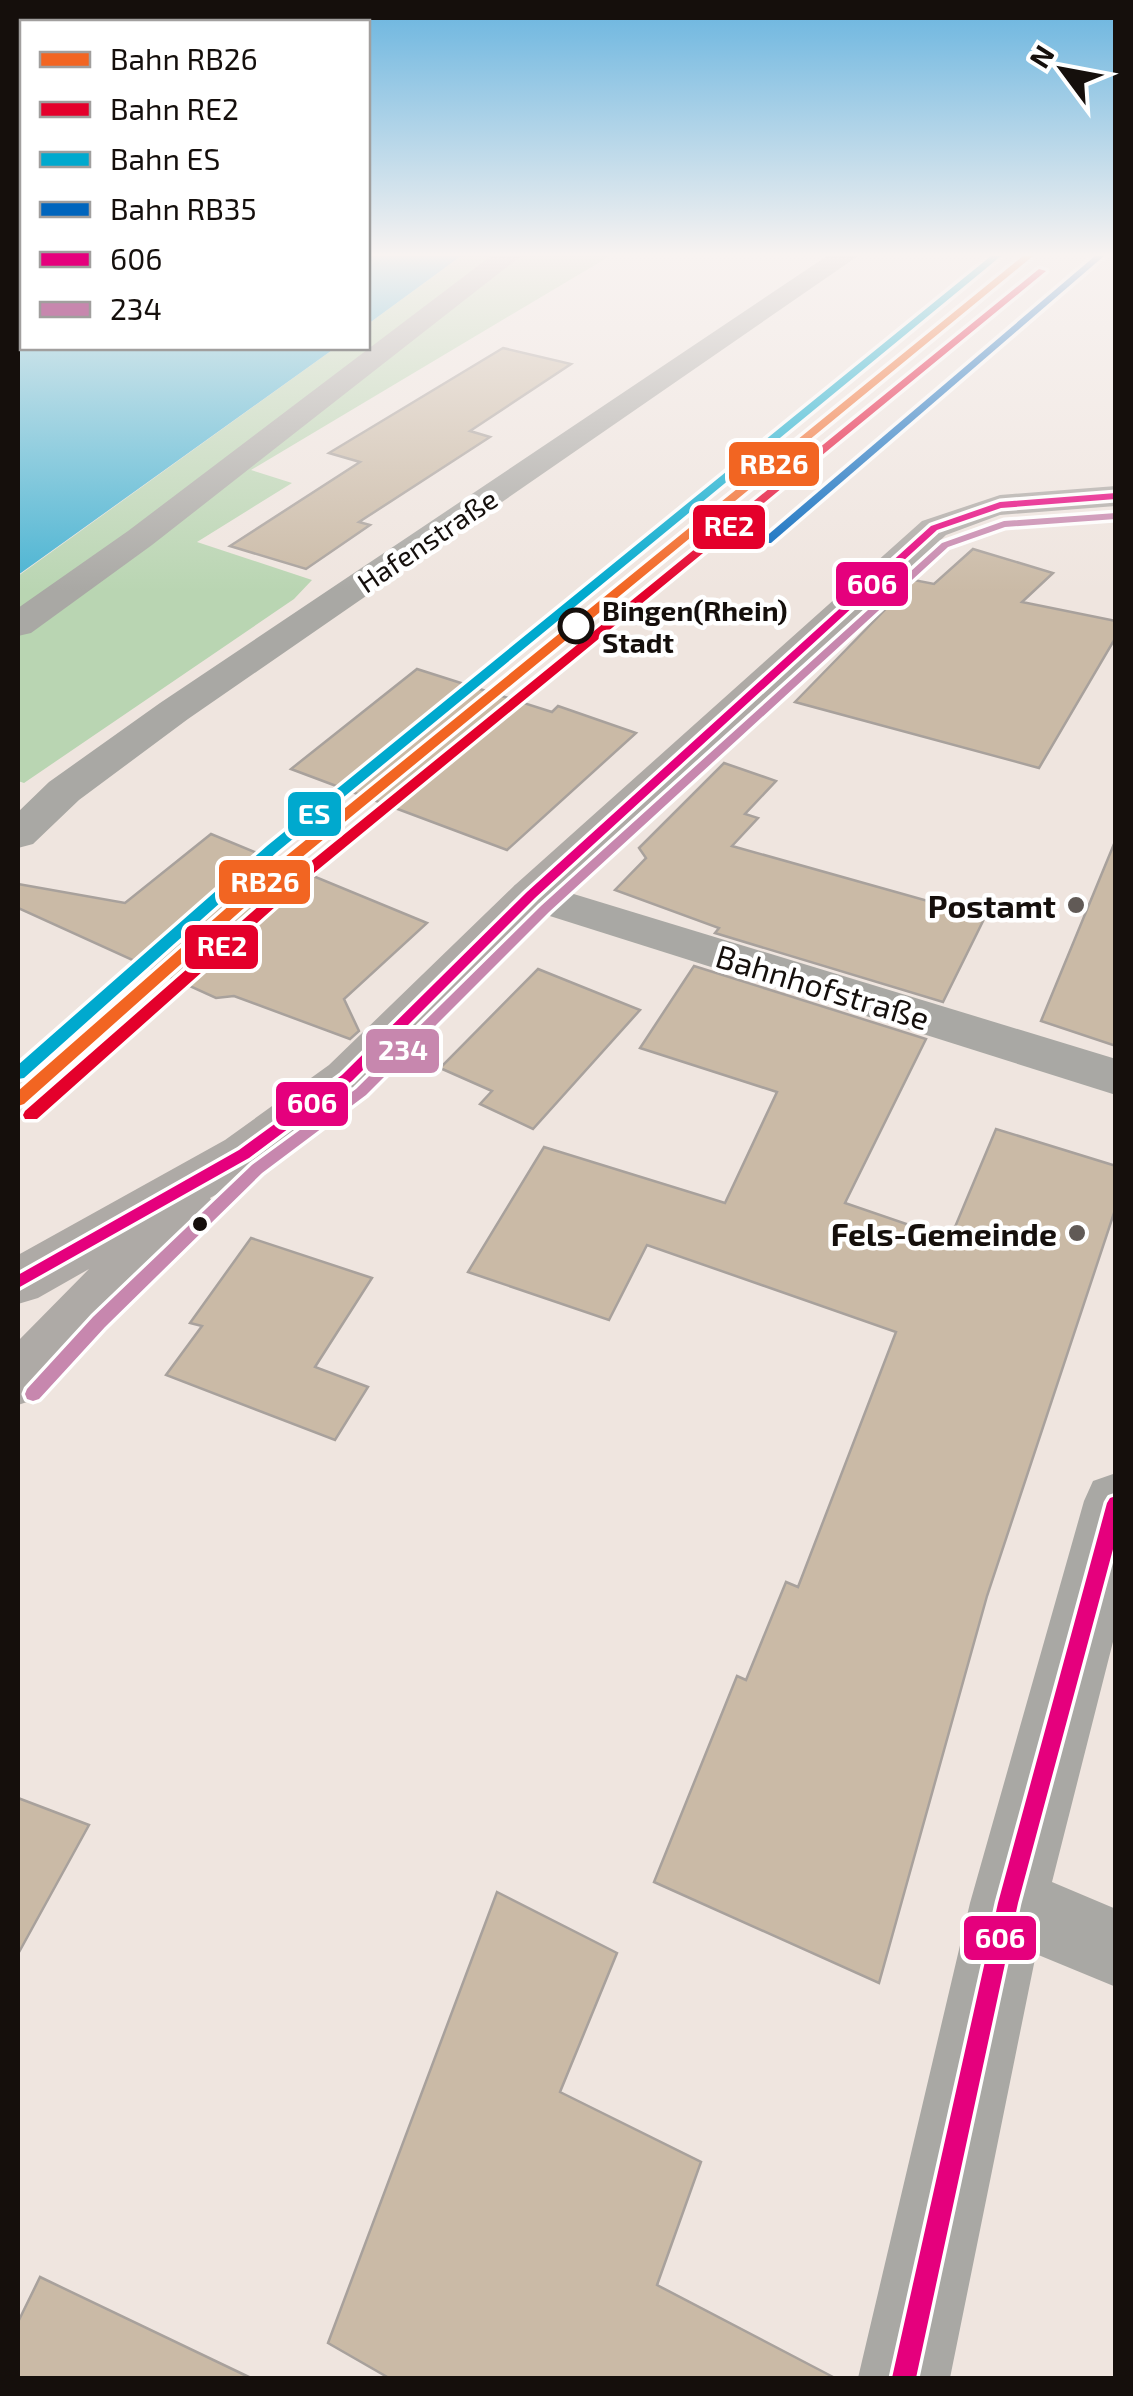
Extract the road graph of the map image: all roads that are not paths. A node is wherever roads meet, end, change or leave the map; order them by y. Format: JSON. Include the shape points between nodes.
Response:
{"nodes":[{"id":1,"x":362,"y":368,"type":"edge"},
{"id":2,"x":680,"y":368,"type":"edge"},
{"id":3,"x":1116,"y":496,"type":"edge"},
{"id":4,"x":18,"y":625,"type":"edge"},
{"id":5,"x":18,"y":835,"type":"edge"},
{"id":6,"x":531,"y":896,"type":"junction"},
{"id":7,"x":1116,"y":1078,"type":"edge"},
{"id":8,"x":244,"y":1154,"type":"junction"},
{"id":9,"x":18,"y":1282,"type":"edge"},
{"id":10,"x":18,"y":1380,"type":"edge"},
{"id":11,"x":1116,"y":1501,"type":"edge"},
{"id":12,"x":1008,"y":1903,"type":"junction"},
{"id":13,"x":1116,"y":1948,"type":"edge"},
{"id":14,"x":904,"y":2378,"type":"edge"}],
"edges":[{"from":1,"to":4,"type":"street"},
{"from":2,"to":5,"type":"street","name":"Hafenstraße","via":[[174,711],[64,791]]},
{"from":3,"to":6,"type":"main road","via":[[1032,499],[963,512],[934,528]]},
{"from":6,"to":7,"type":"street","name":"Bahnhofstraße"},
{"from":6,"to":8,"type":"main road","via":[[347,1078]]},
{"from":8,"to":9,"type":"main road"},
{"from":8,"to":10,"type":"main road"},
{"from":11,"to":12,"type":"street"},
{"from":12,"to":13,"type":"street"},
{"from":12,"to":14,"type":"street"}]}
